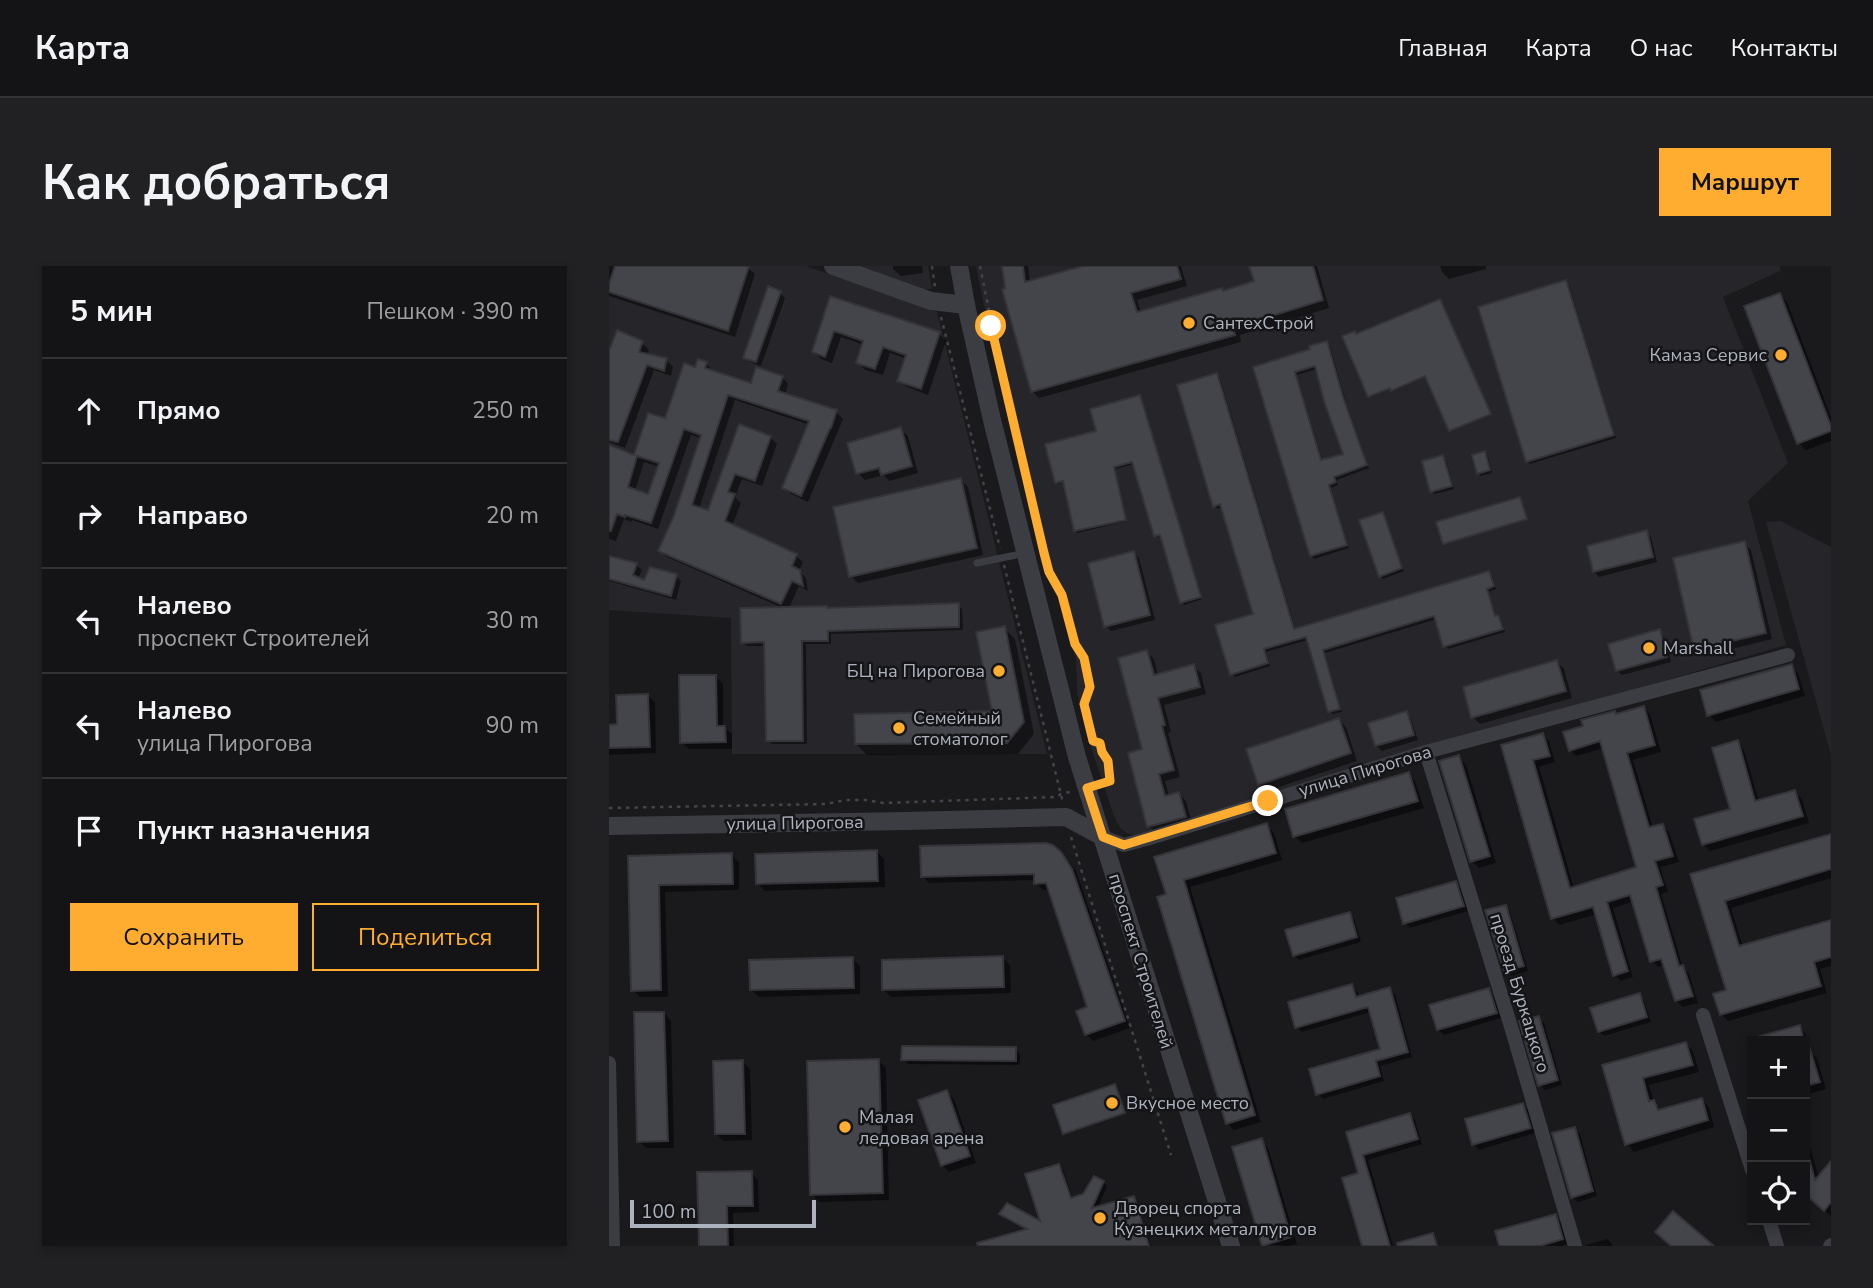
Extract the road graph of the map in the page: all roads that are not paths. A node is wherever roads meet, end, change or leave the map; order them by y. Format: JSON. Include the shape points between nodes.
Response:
{"nodes":[{"id":1,"x":833,"y":266,"type":"edge"},
{"id":2,"x":960,"y":266,"type":"edge"},
{"id":3,"x":966,"y":305,"type":"junction"},
{"id":4,"x":1027,"y":553,"type":"junction"},
{"id":5,"x":977,"y":563,"type":"dead end"},
{"id":6,"x":1788,"y":655,"type":"dead end"},
{"id":7,"x":1426,"y":752,"type":"junction"},
{"id":8,"x":609,"y":825,"type":"edge"},
{"id":9,"x":1103,"y":837,"type":"junction"},
{"id":10,"x":1703,"y":1015,"type":"dead end"},
{"id":11,"x":609,"y":1063,"type":"edge"},
{"id":12,"x":1749,"y":1162,"type":"edge"},
{"id":13,"x":1771,"y":1225,"type":"edge"},
{"id":14,"x":613,"y":1246,"type":"edge"},
{"id":15,"x":1231,"y":1246,"type":"edge"},
{"id":16,"x":1575,"y":1246,"type":"edge"},
{"id":17,"x":1777,"y":1246,"type":"edge"}],
"edges":[{"from":1,"to":3,"type":"street","via":[[937,301]]},
{"from":2,"to":3,"type":"street","name":"проспект Строителей"},
{"from":3,"to":4,"type":"street","name":"проспект Строителей"},
{"from":4,"to":5,"type":"lane"},
{"from":4,"to":9,"type":"street","name":"проспект Строителей","via":[[1077,757]]},
{"from":6,"to":7,"type":"street","name":"улица Пирогова"},
{"from":7,"to":9,"type":"street","name":"улица Пирогова","via":[[1124,845]]},
{"from":7,"to":16,"type":"street","name":"проезд Буркацкого"},
{"from":8,"to":9,"type":"street","name":"улица Пирогова","via":[[1066,817]]},
{"from":9,"to":15,"type":"street","name":"проспект Строителей"},
{"from":10,"to":12,"type":"street"},
{"from":11,"to":14,"type":"street"},
{"from":13,"to":17,"type":"street"}]}
